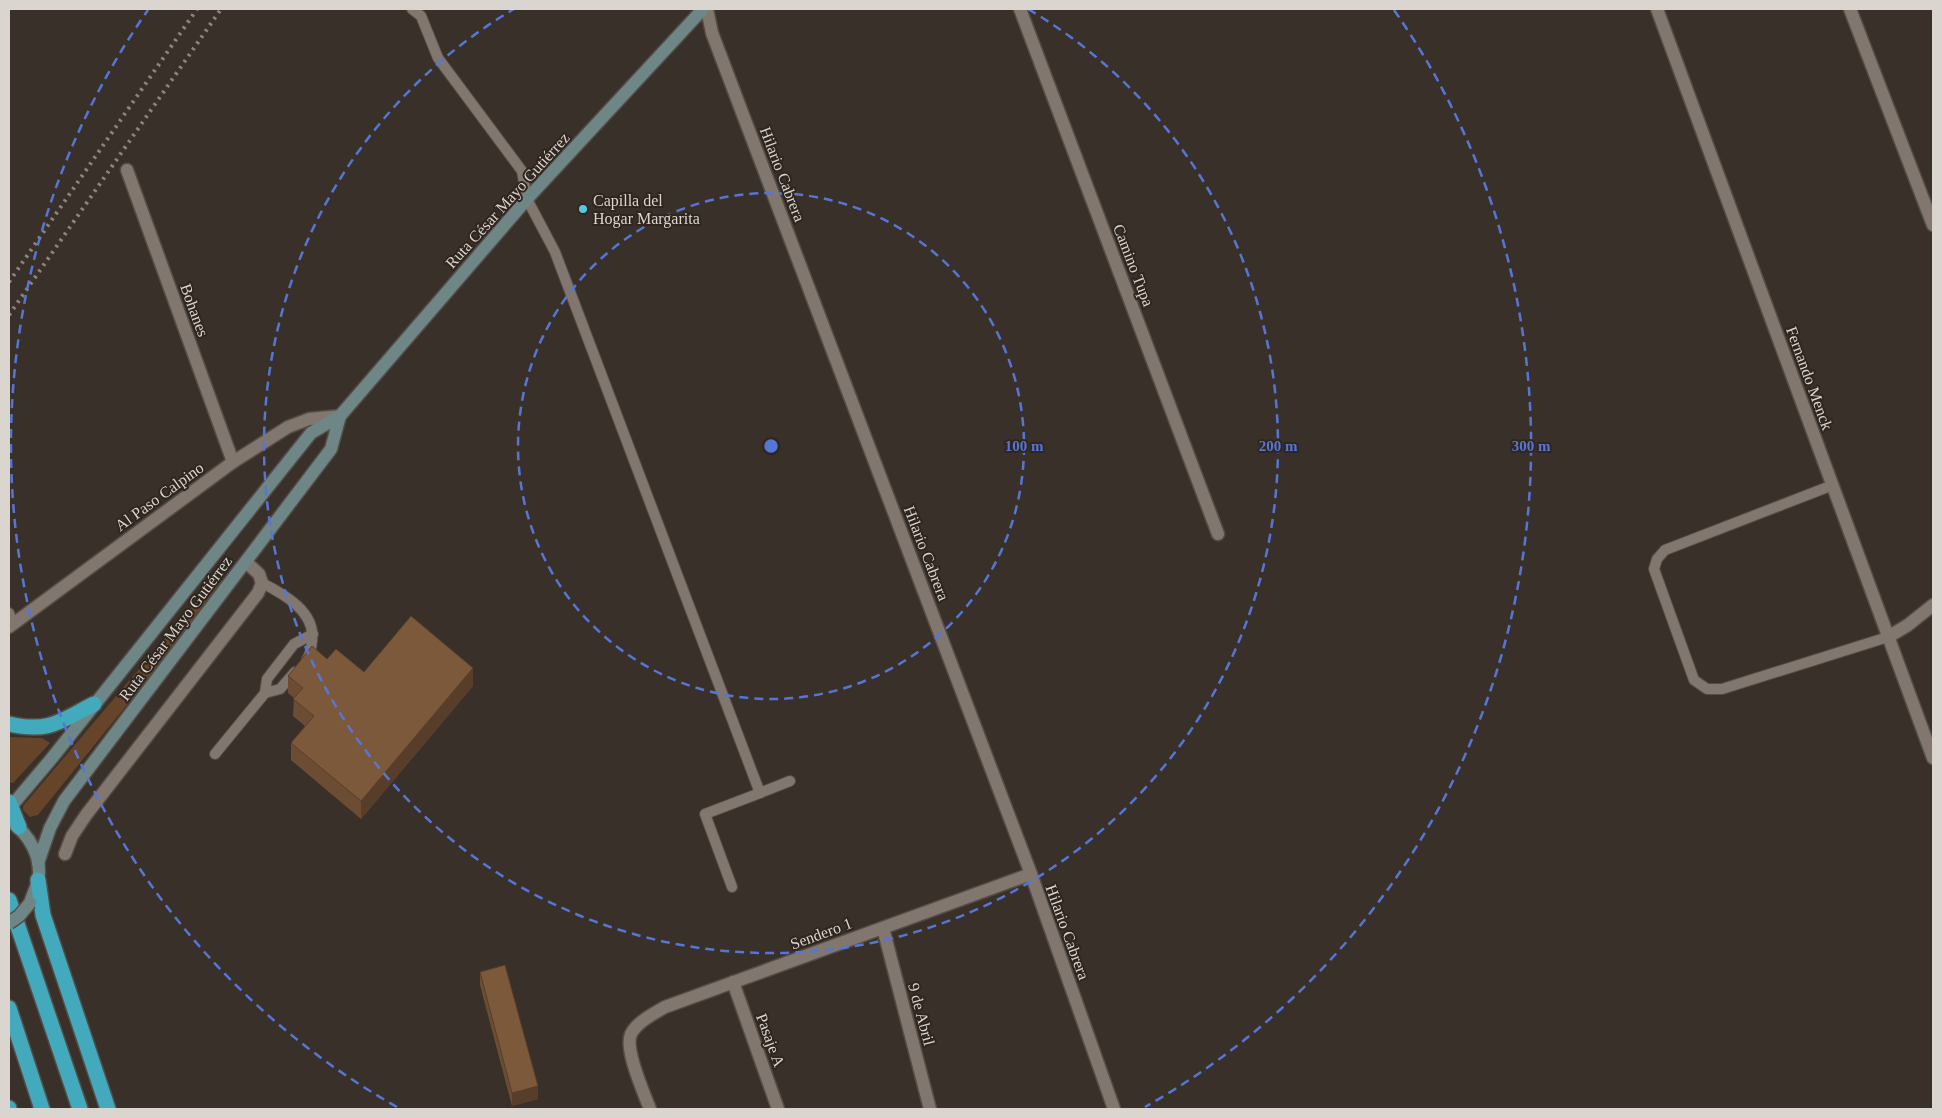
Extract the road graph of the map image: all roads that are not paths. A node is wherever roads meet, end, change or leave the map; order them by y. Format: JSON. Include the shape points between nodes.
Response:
{"nodes":[{"id":1,"x":412,"y":9,"type":"edge"},
{"id":2,"x":703,"y":9,"type":"edge"},
{"id":3,"x":706,"y":9,"type":"edge"},
{"id":4,"x":1020,"y":9,"type":"edge"},
{"id":5,"x":1657,"y":9,"type":"edge"},
{"id":6,"x":1850,"y":9,"type":"edge"},
{"id":7,"x":127,"y":170,"type":"dead end"},
{"id":8,"x":527,"y":199,"type":"junction"},
{"id":9,"x":1933,"y":225,"type":"edge"},
{"id":10,"x":340,"y":416,"type":"junction"},
{"id":11,"x":233,"y":462,"type":"junction"},
{"id":12,"x":1833,"y":485,"type":"junction"},
{"id":13,"x":1218,"y":534,"type":"dead end"},
{"id":14,"x":246,"y":562,"type":"junction"},
{"id":15,"x":262,"y":584,"type":"junction"},
{"id":16,"x":1933,"y":605,"type":"edge"},
{"id":17,"x":10,"y":621,"type":"edge"},
{"id":18,"x":313,"y":634,"type":"junction"},
{"id":19,"x":1888,"y":636,"type":"junction"},
{"id":20,"x":265,"y":693,"type":"junction"},
{"id":21,"x":94,"y":704,"type":"junction"},
{"id":22,"x":9,"y":724,"type":"edge"},
{"id":23,"x":214,"y":754,"type":"dead end"},
{"id":24,"x":1933,"y":758,"type":"edge"},
{"id":25,"x":790,"y":782,"type":"dead end"},
{"id":26,"x":760,"y":793,"type":"junction"},
{"id":27,"x":11,"y":813,"type":"edge"},
{"id":28,"x":65,"y":854,"type":"dead end"},
{"id":29,"x":38,"y":863,"type":"junction"},
{"id":30,"x":1030,"y":874,"type":"junction"},
{"id":31,"x":38,"y":880,"type":"junction"},
{"id":32,"x":732,"y":887,"type":"dead end"},
{"id":33,"x":9,"y":900,"type":"edge"},
{"id":34,"x":9,"y":923,"type":"edge"},
{"id":35,"x":883,"y":928,"type":"junction"},
{"id":36,"x":733,"y":982,"type":"junction"},
{"id":37,"x":9,"y":1008,"type":"edge"},
{"id":38,"x":42,"y":1109,"type":"edge"},
{"id":39,"x":80,"y":1109,"type":"edge"},
{"id":40,"x":108,"y":1109,"type":"edge"},
{"id":41,"x":650,"y":1109,"type":"edge"},
{"id":42,"x":778,"y":1109,"type":"edge"},
{"id":43,"x":930,"y":1109,"type":"edge"},
{"id":44,"x":1114,"y":1109,"type":"edge"}],
"edges":[{"from":1,"to":8,"type":"lane","via":[[421,16],[438,58],[522,171]]},
{"from":2,"to":8,"type":"main road","name":"Ruta César Mayo Gutiérrez"},
{"from":3,"to":30,"type":"street","name":"Hilario Cabrera","via":[[712,33]]},
{"from":4,"to":13,"type":"street","name":"Camino Tupa"},
{"from":5,"to":12,"type":"street","name":"Fernando Menck"},
{"from":6,"to":9,"type":"street"},
{"from":7,"to":11,"type":"street","name":"Bohanes"},
{"from":8,"to":10,"type":"main road","name":"Ruta César Mayo Gutiérrez"},
{"from":8,"to":26,"type":"lane","via":[[555,252]]},
{"from":10,"to":11,"type":"street","name":"Al Paso Calpino","via":[[309,419],[288,427]]},
{"from":10,"to":14,"type":"main road","name":"Ruta César Mayo Gutiérrez","via":[[331,449]]},
{"from":10,"to":21,"type":"main road","name":"Ruta César Mayo Gutiérrez","via":[[311,433]]},
{"from":11,"to":17,"type":"street","name":"Al Paso Calpino"},
{"from":12,"to":19,"type":"street","name":"Fernando Menck"},
{"from":12,"to":19,"type":"lane","via":[[1665,550],[1657,559],[1654,569],[1694,680],[1707,689],[1722,690]]},
{"from":14,"to":15,"type":"street","via":[[258,574]]},
{"from":14,"to":29,"type":"main road","name":"Ruta César Mayo Gutiérrez","via":[[64,801]]},
{"from":15,"to":18,"type":"lane","via":[[276,590],[303,611]]},
{"from":15,"to":28,"type":"street","via":[[86,815]]},
{"from":16,"to":19,"type":"street","via":[[1908,626]]},
{"from":18,"to":20,"type":"lane","via":[[294,644],[267,679]]},
{"from":18,"to":20,"type":"lane","via":[[310,655],[280,689]]},
{"from":19,"to":24,"type":"street","name":"Fernando Menck"},
{"from":20,"to":23,"type":"lane"},
{"from":21,"to":22,"type":"highway","via":[[48,728]]},
{"from":21,"to":27,"type":"main road","name":"Ruta César Mayo Gutiérrez"},
{"from":25,"to":26,"type":"lane"},
{"from":26,"to":32,"type":"lane","via":[[705,814]]},
{"from":27,"to":29,"type":"main road","via":[[32,843]]},
{"from":29,"to":31,"type":"main road"},
{"from":30,"to":35,"type":"street","name":"Sendero 1"},
{"from":30,"to":44,"type":"street","name":"Hilario Cabrera"},
{"from":31,"to":34,"type":"main road","bridge":true,"via":[[30,904]]},
{"from":31,"to":40,"type":"highway","via":[[43,915]]},
{"from":33,"to":39,"type":"highway"},
{"from":35,"to":36,"type":"street","name":"Sendero 1"},
{"from":35,"to":43,"type":"street","name":"9 de Abril"},
{"from":36,"to":41,"type":"street","name":"Sendero 1","via":[[665,1007],[644,1020],[631,1035],[630,1048]]},
{"from":36,"to":42,"type":"street","name":"Pasaje A"},
{"from":37,"to":38,"type":"highway"}]}
